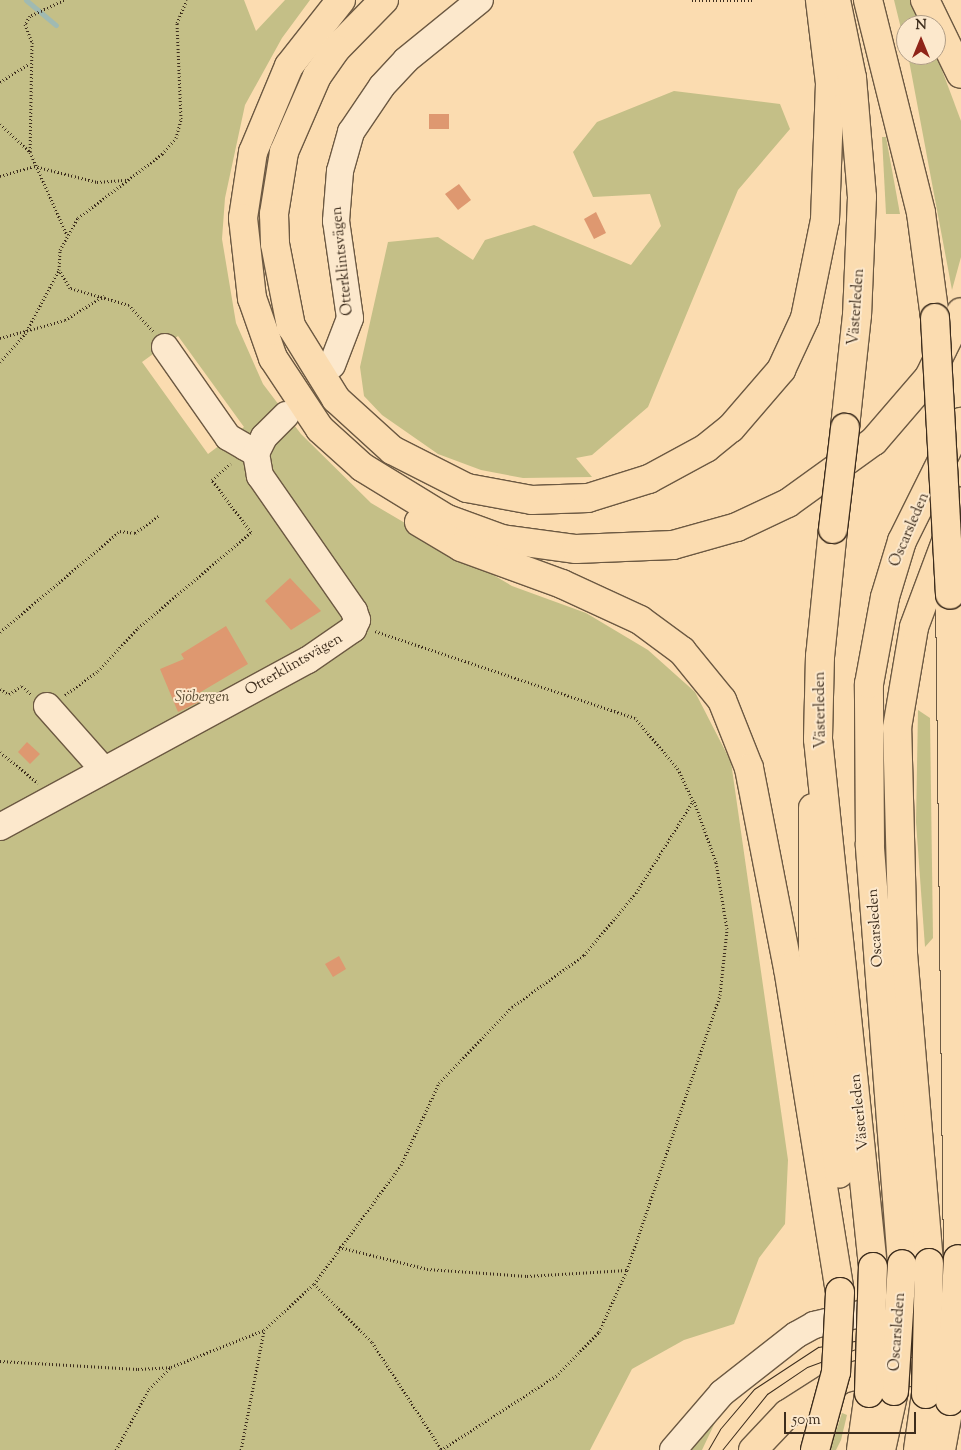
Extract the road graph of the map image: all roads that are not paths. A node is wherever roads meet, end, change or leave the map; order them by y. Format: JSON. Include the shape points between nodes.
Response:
{"nodes":[{"id":1,"x":341,"y":0,"type":"edge"},
{"id":2,"x":384,"y":0,"type":"edge"},
{"id":3,"x":480,"y":0,"type":"edge"},
{"id":4,"x":825,"y":0,"type":"edge"},
{"id":5,"x":868,"y":0,"type":"edge"},
{"id":6,"x":925,"y":0,"type":"edge"},
{"id":7,"x":961,"y":74,"type":"edge"},
{"id":8,"x":961,"y":312,"type":"edge"},
{"id":9,"x":165,"y":348,"type":"road end"},
{"id":10,"x":332,"y":366,"type":"dead end"},
{"id":11,"x":286,"y":415,"type":"dead end"},
{"id":12,"x":961,"y":422,"type":"edge"},
{"id":13,"x":251,"y":450,"type":"junction"},
{"id":14,"x":362,"y":467,"type":"junction"},
{"id":15,"x":961,"y":501,"type":"edge"},
{"id":16,"x":46,"y":706,"type":"road end"},
{"id":17,"x":952,"y":738,"type":"junction"},
{"id":18,"x":818,"y":739,"type":"junction"},
{"id":19,"x":103,"y":770,"type":"junction"},
{"id":20,"x":0,"y":827,"type":"edge"},
{"id":21,"x":961,"y":854,"type":"edge"},
{"id":22,"x":840,"y":1292,"type":"junction"},
{"id":23,"x":961,"y":1313,"type":"edge"},
{"id":24,"x":882,"y":1392,"type":"junction"},
{"id":25,"x":946,"y":1394,"type":"edge"},
{"id":26,"x":673,"y":1450,"type":"edge"},
{"id":27,"x":753,"y":1450,"type":"edge"},
{"id":28,"x":815,"y":1450,"type":"edge"},
{"id":29,"x":853,"y":1450,"type":"edge"},
{"id":30,"x":860,"y":1450,"type":"edge"},
{"id":31,"x":881,"y":1450,"type":"edge"},
{"id":32,"x":918,"y":1450,"type":"edge"},
{"id":33,"x":941,"y":1450,"type":"edge"},
{"id":34,"x":952,"y":1450,"type":"edge"}],
"edges":[{"from":1,"to":14,"type":"highway","via":[[289,66],[264,116],[249,173],[244,246],[252,298],[273,358],[320,429]]},
{"from":2,"to":4,"type":"highway","via":[[336,49],[317,76],[284,152],[274,214],[275,244],[291,326],[336,399],[392,450],[467,488],[532,500],[588,498],[649,479],[725,433],[751,410],[781,370],[805,318],[825,220],[830,83]]},
{"from":3,"to":10,"type":"street","name":"Otterklintsvägen","via":[[406,60],[382,86],[351,132],[340,171],[336,221],[350,318]]},
{"from":4,"to":18,"type":"highway","name":"Västerleden","bridge":true,"via":[[852,78],[862,197],[857,315],[820,656]]},
{"from":5,"to":17,"type":"highway","bridge":true,"via":[[920,213],[935,318],[950,595]]},
{"from":6,"to":7,"type":"highway"},
{"from":8,"to":14,"type":"highway","via":[[930,377],[904,411],[860,455],[782,507],[703,538],[616,550],[548,547],[502,539],[424,508]]},
{"from":9,"to":13,"type":"street","via":[[228,437]]},
{"from":11,"to":13,"type":"street"},
{"from":12,"to":24,"type":"highway","name":"Oscarsleden","bridge":true,"via":[[896,557],[869,684],[870,844],[902,1264]]},
{"from":13,"to":19,"type":"street","name":"Otterklintsvägen","via":[[260,476],[346,598],[356,623],[336,643]]},
{"from":14,"to":22,"type":"highway","via":[[373,486],[398,509],[461,547],[562,584],[640,620],[682,651],[722,700],[749,768],[788,968]]},
{"from":15,"to":25,"type":"highway","name":"Oscarsleden","bridge":true,"via":[[914,627],[897,728],[903,951],[930,1263]]},
{"from":16,"to":19,"type":"street"},
{"from":17,"to":21,"type":"highway"},
{"from":17,"to":25,"type":"highway","bridge":true,"via":[[958,1259]]},
{"from":18,"to":22,"type":"highway","via":[[813,797],[814,952],[846,1245]]},
{"from":18,"to":24,"type":"highway","name":"Västerleden","bridge":true,"via":[[828,803]]},
{"from":19,"to":20,"type":"street","name":"Otterklintsvägen"},
{"from":22,"to":28,"type":"highway","bridge":true,"via":[[836,1372]]},
{"from":23,"to":26,"type":"street","via":[[864,1313],[814,1325],[749,1368]]},
{"from":24,"to":29,"type":"street"},
{"from":24,"to":30,"type":"highway","name":"Västerleden"},
{"from":24,"to":31,"type":"highway","name":"Oscarsleden"},
{"from":25,"to":27,"type":"highway","via":[[913,1372],[871,1372],[842,1379],[787,1414]]},
{"from":25,"to":32,"type":"highway","name":"Oscarsleden"},
{"from":25,"to":33,"type":"highway"},
{"from":25,"to":34,"type":"highway"}]}
